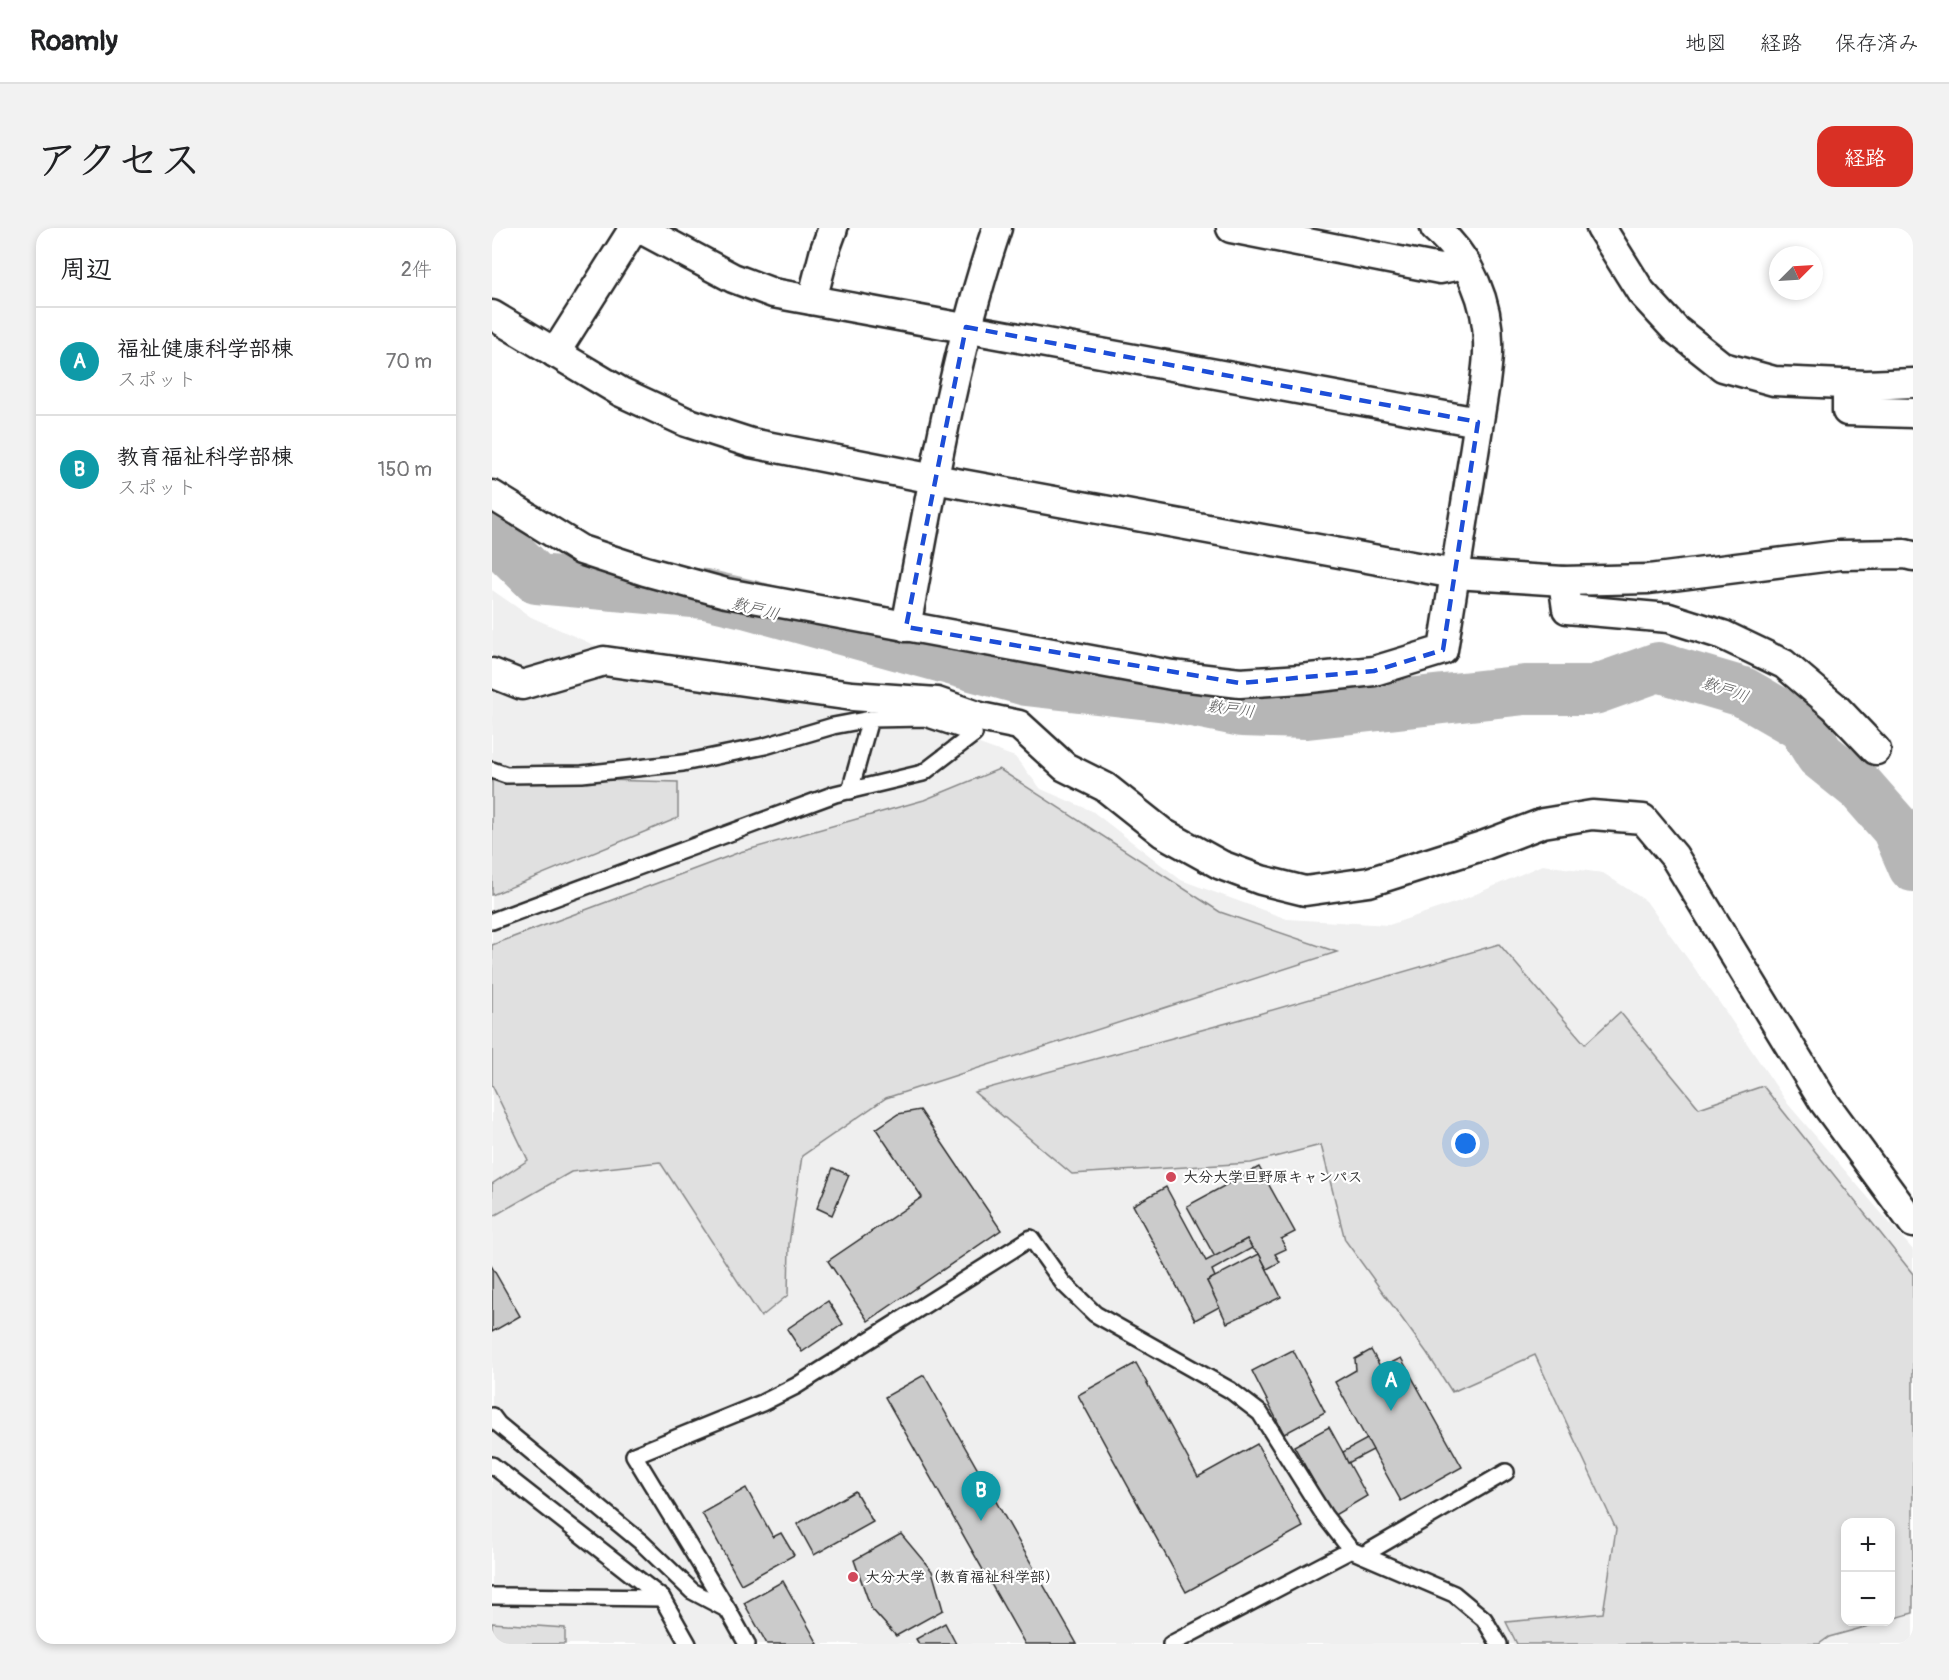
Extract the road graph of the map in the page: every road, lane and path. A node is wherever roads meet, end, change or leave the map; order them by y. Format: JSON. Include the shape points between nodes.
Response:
{"nodes":[{"id":1,"x":634,"y":228,"type":"edge"},
{"id":2,"x":639,"y":228,"type":"edge"},
{"id":3,"x":833,"y":228,"type":"edge"},
{"id":4,"x":997,"y":228,"type":"edge"},
{"id":5,"x":1231,"y":228,"type":"edge"},
{"id":6,"x":1435,"y":228,"type":"edge"},
{"id":7,"x":1601,"y":228,"type":"edge"},
{"id":8,"x":1466,"y":264,"type":"junction"},
{"id":9,"x":812,"y":300,"type":"junction"},
{"id":10,"x":492,"y":315,"type":"edge"},
{"id":11,"x":966,"y":327,"type":"junction"},
{"id":12,"x":555,"y":353,"type":"junction"},
{"id":13,"x":1913,"y":383,"type":"edge"},
{"id":14,"x":1847,"y":384,"type":"junction"},
{"id":15,"x":1913,"y":413,"type":"edge"},
{"id":16,"x":1478,"y":422,"type":"junction"},
{"id":17,"x":934,"y":479,"type":"junction"},
{"id":18,"x":492,"y":495,"type":"edge"},
{"id":19,"x":1913,"y":556,"type":"edge"},
{"id":20,"x":1455,"y":574,"type":"junction"},
{"id":21,"x":1563,"y":581,"type":"junction"},
{"id":22,"x":906,"y":627,"type":"junction"},
{"id":23,"x":492,"y":673,"type":"edge"},
{"id":24,"x":870,"y":719,"type":"junction"},
{"id":25,"x":1876,"y":750,"type":"dead end"},
{"id":26,"x":492,"y":770,"type":"edge"},
{"id":27,"x":850,"y":791,"type":"junction"},
{"id":28,"x":492,"y":921,"type":"edge"},
{"id":29,"x":1913,"y":1223,"type":"edge"},
{"id":30,"x":492,"y":1416,"type":"edge"},
{"id":31,"x":492,"y":1465,"type":"edge"},
{"id":32,"x":1506,"y":1472,"type":"dead end"},
{"id":33,"x":1357,"y":1552,"type":"junction"},
{"id":34,"x":492,"y":1596,"type":"edge"},
{"id":35,"x":662,"y":1598,"type":"junction"},
{"id":36,"x":728,"y":1610,"type":"junction"},
{"id":37,"x":688,"y":1644,"type":"edge"},
{"id":38,"x":747,"y":1644,"type":"edge"},
{"id":39,"x":1171,"y":1644,"type":"edge"},
{"id":40,"x":1499,"y":1644,"type":"edge"}],
"edges":[{"from":1,"to":12,"type":"street"},
{"from":2,"to":9,"type":"street","via":[[733,278],[773,293]]},
{"from":3,"to":9,"type":"street"},
{"from":4,"to":11,"type":"street"},
{"from":5,"to":8,"type":"street","via":[[1440,269]]},
{"from":6,"to":8,"type":"street"},
{"from":7,"to":14,"type":"street","via":[[1641,292],[1675,330],[1723,367],[1774,381]]},
{"from":8,"to":16,"type":"street","via":[[1479,291],[1488,340]]},
{"from":9,"to":11,"type":"street"},
{"from":10,"to":12,"type":"street"},
{"from":11,"to":16,"type":"street"},
{"from":11,"to":17,"type":"street"},
{"from":12,"to":17,"type":"street","via":[[621,392],[751,443]]},
{"from":13,"to":14,"type":"street"},
{"from":14,"to":15,"type":"street","via":[[1847,411]]},
{"from":16,"to":20,"type":"street"},
{"from":17,"to":20,"type":"street"},
{"from":17,"to":22,"type":"street"},
{"from":18,"to":22,"type":"street","via":[[581,550],[645,571],[726,593]]},
{"from":19,"to":21,"type":"street","via":[[1840,555],[1649,579]]},
{"from":20,"to":21,"type":"street"},
{"from":20,"to":22,"type":"street","via":[[1443,650],[1374,671],[1301,680],[1240,682],[1172,675]]},
{"from":21,"to":25,"type":"street","via":[[1567,609],[1669,618],[1723,635],[1784,664],[1835,707]]},
{"from":23,"to":29,"type":"street","via":[[522,685],[604,661],[852,696],[937,702],[980,717],[1019,724],[1065,767],[1105,787],[1163,833],[1221,865],[1305,891],[1369,882],[1542,824],[1592,815],[1643,819],[1674,856],[1824,1102]]},
{"from":24,"to":26,"type":"lane","via":[[683,763],[582,774],[506,775]]},
{"from":24,"to":27,"type":"lane"},
{"from":24,"to":27,"type":"lane","via":[[926,718],[974,734],[923,773]]},
{"from":27,"to":28,"type":"lane"},
{"from":30,"to":36,"type":"lane","via":[[641,1542],[692,1591]]},
{"from":31,"to":35,"type":"lane"},
{"from":32,"to":33,"type":"lane"},
{"from":33,"to":36,"type":"lane","via":[[1324,1515],[1260,1413],[1230,1390],[1095,1314],[1063,1283],[1031,1238],[796,1386],[634,1455]]},
{"from":33,"to":39,"type":"lane"},
{"from":33,"to":40,"type":"lane","via":[[1454,1594],[1484,1619]]},
{"from":34,"to":35,"type":"lane"},
{"from":35,"to":37,"type":"lane"},
{"from":36,"to":38,"type":"lane"}]}
